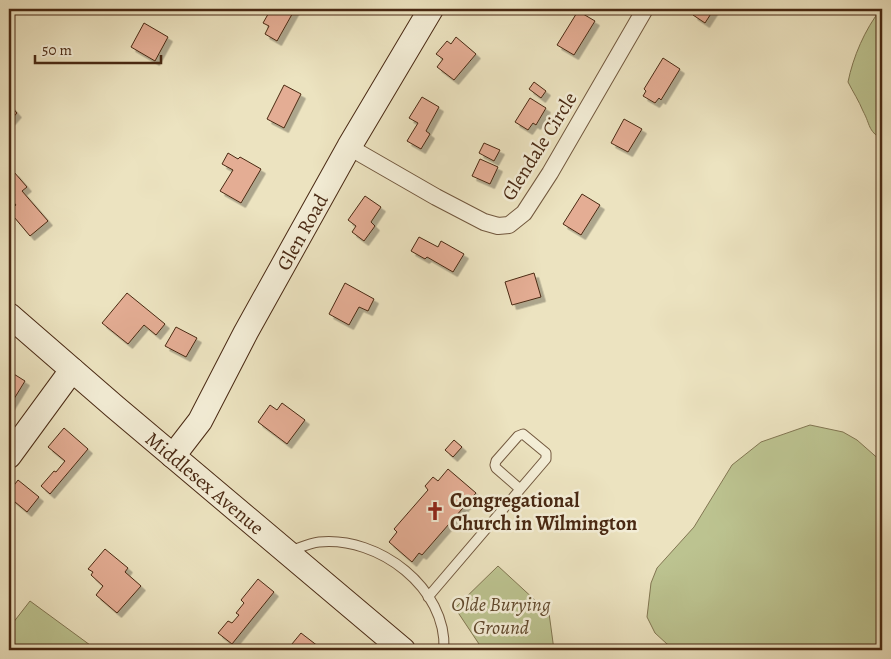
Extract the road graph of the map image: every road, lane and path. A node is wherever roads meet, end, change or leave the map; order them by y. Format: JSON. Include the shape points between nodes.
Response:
{"nodes":[{"id":1,"x":431,"y":9,"type":"edge"},
{"id":2,"x":645,"y":9,"type":"edge"},
{"id":3,"x":349,"y":147,"type":"junction"},
{"id":4,"x":9,"y":315,"type":"edge"},
{"id":5,"x":72,"y":370,"type":"junction"},
{"id":6,"x":9,"y":456,"type":"edge"},
{"id":7,"x":173,"y":456,"type":"junction"},
{"id":8,"x":520,"y":489,"type":"junction"},
{"id":9,"x":286,"y":552,"type":"junction"},
{"id":10,"x":428,"y":597,"type":"junction"},
{"id":11,"x":403,"y":650,"type":"edge"},
{"id":12,"x":444,"y":650,"type":"edge"}],
"edges":[{"from":1,"to":3,"type":"street","name":"Glen Road"},
{"from":2,"to":3,"type":"street","name":"Glendale Circle","via":[[545,181],[524,213],[509,225],[484,222]]},
{"from":3,"to":7,"type":"street","name":"Glen Road","via":[[200,421]]},
{"from":4,"to":5,"type":"street","name":"Middlesex Avenue"},
{"from":5,"to":6,"type":"street"},
{"from":5,"to":7,"type":"street","name":"Middlesex Avenue"},
{"from":7,"to":9,"type":"street","name":"Middlesex Avenue"},
{"from":8,"to":8,"type":"lane","via":[[547,456],[523,434],[495,465]]},
{"from":8,"to":10,"type":"lane"},
{"from":9,"to":10,"type":"lane","via":[[319,542],[363,547],[397,565]]},
{"from":9,"to":11,"type":"street","name":"Middlesex Avenue"},
{"from":10,"to":12,"type":"lane","via":[[443,631]]}]}
